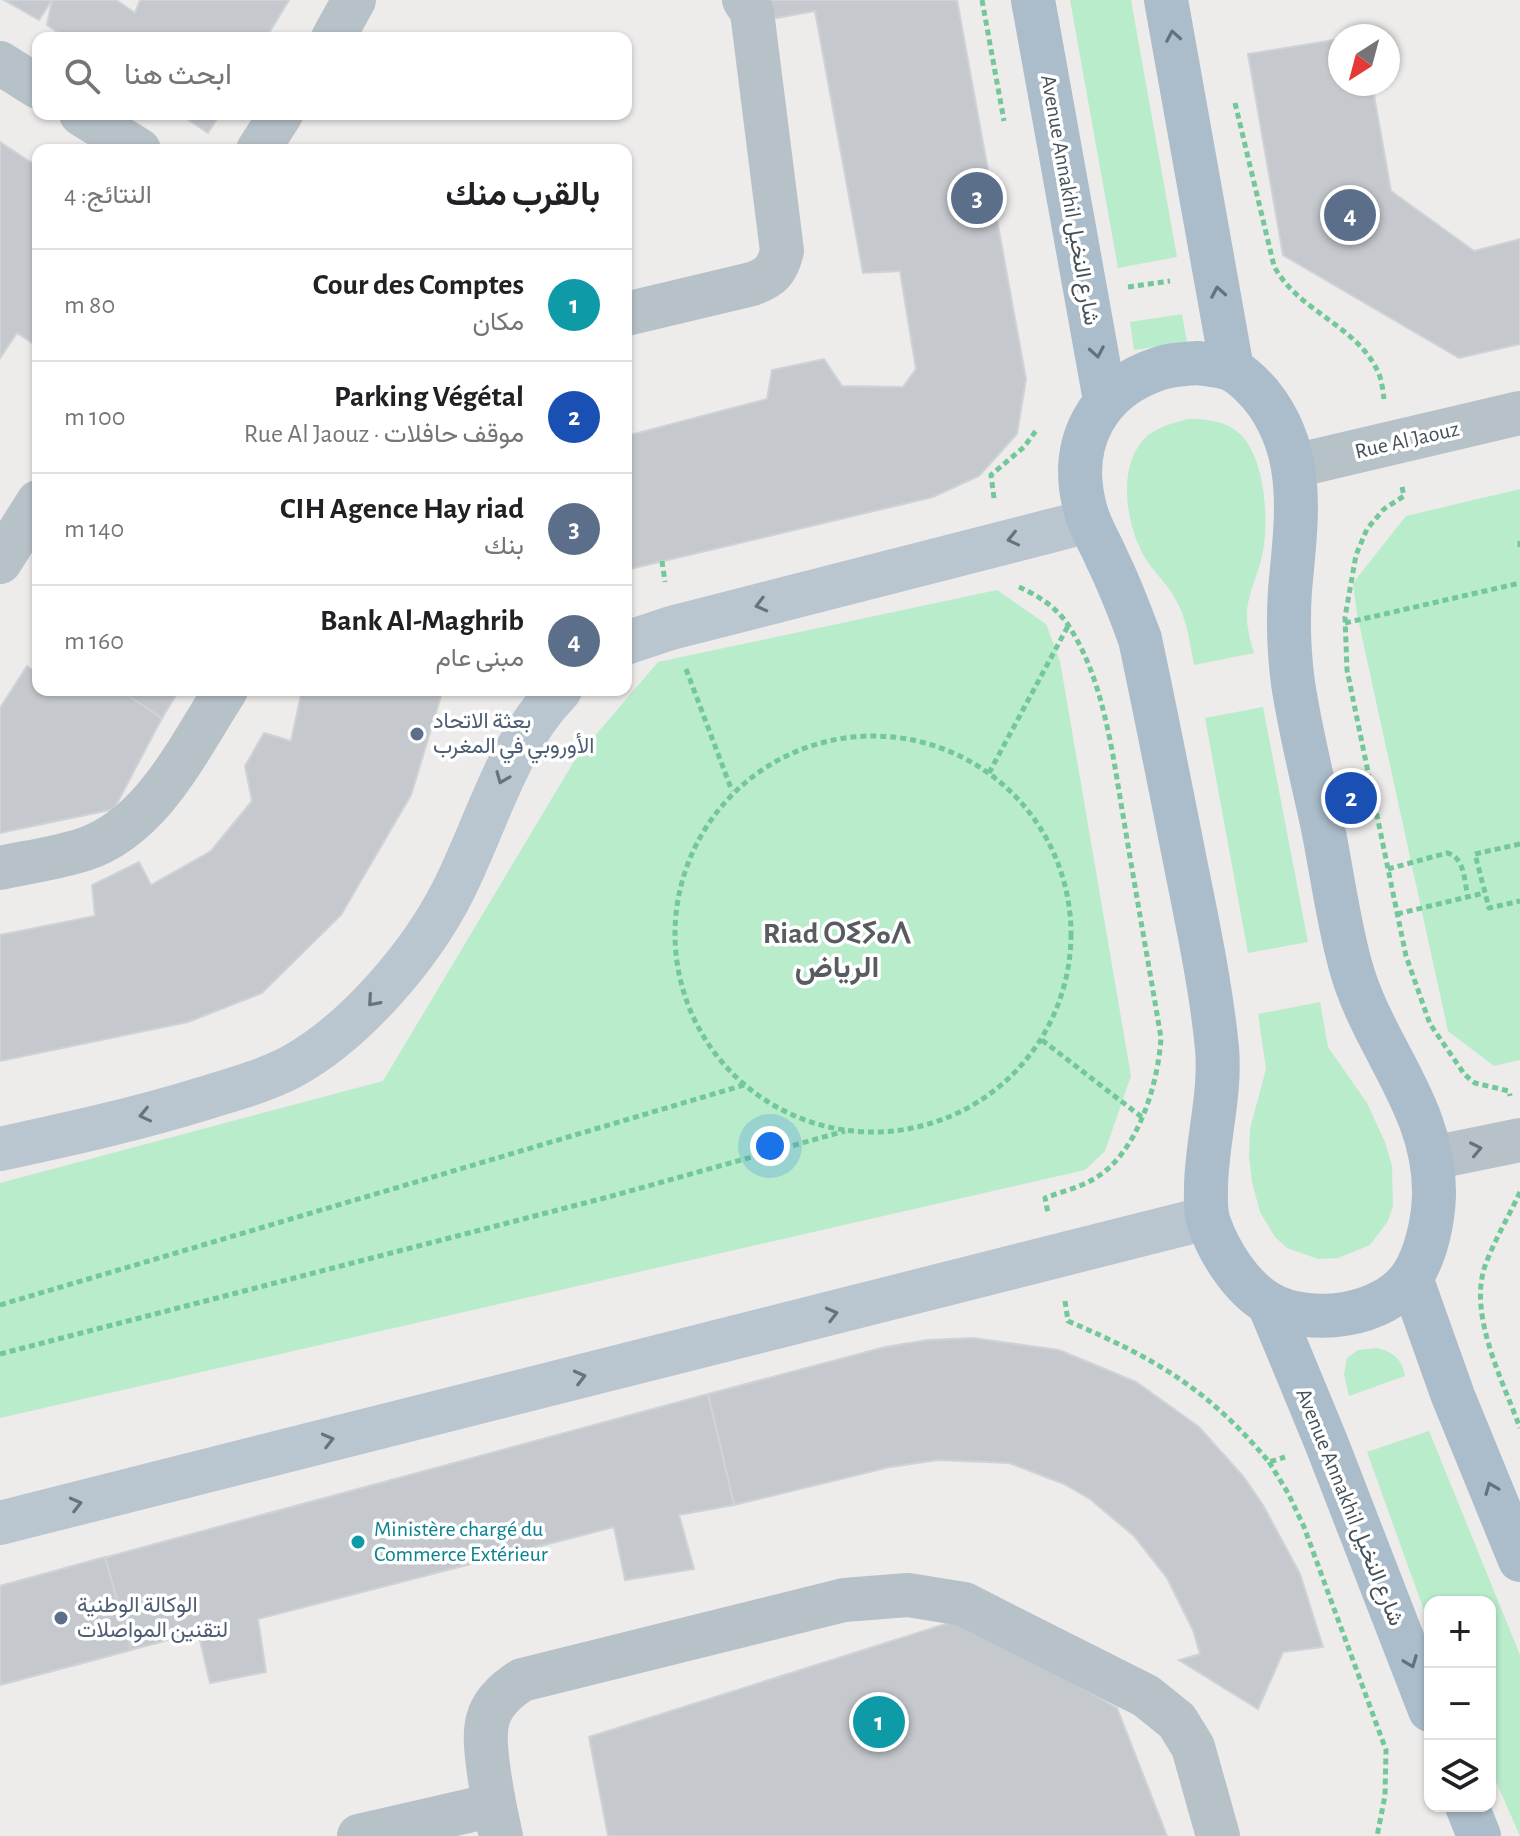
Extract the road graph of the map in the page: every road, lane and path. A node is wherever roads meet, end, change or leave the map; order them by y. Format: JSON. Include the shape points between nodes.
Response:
{"nodes":[{"id":1,"x":354,"y":0,"type":"edge"},
{"id":2,"x":744,"y":0,"type":"edge"},
{"id":3,"x":982,"y":0,"type":"edge"},
{"id":4,"x":1033,"y":0,"type":"edge"},
{"id":5,"x":1166,"y":0,"type":"edge"},
{"id":6,"x":336,"y":32,"type":"edge"},
{"id":7,"x":0,"y":63,"type":"edge"},
{"id":8,"x":32,"y":83,"type":"edge"},
{"id":9,"x":91,"y":120,"type":"edge"},
{"id":10,"x":277,"y":120,"type":"edge"},
{"id":11,"x":1007,"y":136,"type":"dead end"},
{"id":12,"x":129,"y":144,"type":"edge"},
{"id":13,"x":262,"y":144,"type":"edge"},
{"id":14,"x":1274,"y":266,"type":"dead end"},
{"id":15,"x":1215,"y":274,"type":"junction"},
{"id":16,"x":1087,"y":294,"type":"junction"},
{"id":17,"x":632,"y":313,"type":"edge"},
{"id":18,"x":1232,"y":369,"type":"junction"},
{"id":19,"x":1105,"y":400,"type":"junction"},
{"id":20,"x":1520,"y":413,"type":"edge"},
{"id":21,"x":1042,"y":419,"type":"dead end"},
{"id":22,"x":1294,"y":466,"type":"junction"},
{"id":23,"x":32,"y":511,"type":"edge"},
{"id":24,"x":1089,"y":521,"type":"junction"},
{"id":25,"x":1520,"y":541,"type":"edge"},
{"id":26,"x":998,"y":542,"type":"junction"},
{"id":27,"x":1520,"y":550,"type":"edge"},
{"id":28,"x":662,"y":561,"type":"dead end"},
{"id":29,"x":0,"y":562,"type":"edge"},
{"id":30,"x":1520,"y":583,"type":"edge"},
{"id":31,"x":1345,"y":623,"type":"dead end"},
{"id":32,"x":1068,"y":625,"type":"junction"},
{"id":33,"x":671,"y":628,"type":"junction"},
{"id":34,"x":632,"y":641,"type":"edge"},
{"id":35,"x":222,"y":696,"type":"edge"},
{"id":36,"x":554,"y":696,"type":"edge"},
{"id":37,"x":989,"y":773,"type":"junction"},
{"id":38,"x":732,"y":791,"type":"junction"},
{"id":39,"x":1520,"y":844,"type":"edge"},
{"id":40,"x":0,"y":868,"type":"edge"},
{"id":41,"x":1388,"y":869,"type":"dead end"},
{"id":42,"x":1484,"y":893,"type":"junction"},
{"id":43,"x":1468,"y":897,"type":"junction"},
{"id":44,"x":1520,"y":901,"type":"edge"},
{"id":45,"x":1397,"y":914,"type":"dead end"},
{"id":46,"x":1406,"y":956,"type":"dead end"},
{"id":47,"x":1042,"y":1040,"type":"junction"},
{"id":48,"x":744,"y":1085,"type":"junction"},
{"id":49,"x":1143,"y":1118,"type":"junction"},
{"id":50,"x":846,"y":1131,"type":"junction"},
{"id":51,"x":1519,"y":1140,"type":"edge"},
{"id":52,"x":0,"y":1149,"type":"edge"},
{"id":53,"x":1432,"y":1158,"type":"junction"},
{"id":54,"x":1520,"y":1192,"type":"edge"},
{"id":55,"x":1207,"y":1218,"type":"junction"},
{"id":56,"x":1057,"y":1257,"type":"junction"},
{"id":57,"x":1411,"y":1278,"type":"junction"},
{"id":58,"x":1269,"y":1304,"type":"junction"},
{"id":59,"x":0,"y":1305,"type":"edge"},
{"id":60,"x":0,"y":1354,"type":"edge"},
{"id":61,"x":1520,"y":1428,"type":"edge"},
{"id":62,"x":1326,"y":1442,"type":"junction"},
{"id":63,"x":1269,"y":1462,"type":"junction"},
{"id":64,"x":0,"y":1523,"type":"edge"},
{"id":65,"x":1520,"y":1560,"type":"edge"},
{"id":66,"x":1424,"y":1695,"type":"edge"},
{"id":67,"x":1469,"y":1812,"type":"edge"},
{"id":68,"x":497,"y":1821,"type":"edge"},
{"id":69,"x":359,"y":1836,"type":"edge"},
{"id":70,"x":1218,"y":1836,"type":"edge"},
{"id":71,"x":1377,"y":1836,"type":"edge"},
{"id":72,"x":1479,"y":1836,"type":"edge"}],
"edges":[{"from":1,"to":6,"type":"street"},
{"from":2,"to":17,"type":"street","via":[[752,12],[758,57],[782,251],[778,268],[752,284]]},
{"from":3,"to":11,"type":"path"},
{"from":4,"to":16,"type":"main road","name":"Avenue Annakhil شارع النخيل"},
{"from":15,"to":5,"type":"main road","one_way":true},
{"from":7,"to":8,"type":"street"},
{"from":9,"to":12,"type":"street"},
{"from":10,"to":13,"type":"street"},
{"from":14,"to":15,"type":"path"},
{"from":15,"to":16,"type":"path"},
{"from":18,"to":15,"type":"main road","one_way":true},
{"from":16,"to":19,"type":"main road","name":"Avenue Annakhil شارع النخيل","one_way":true},
{"from":18,"to":19,"type":"main road","via":[[1198,363],[1164,367],[1133,379]]},
{"from":18,"to":22,"type":"main road","via":[[1273,410]]},
{"from":19,"to":24,"type":"main road","via":[[1085,440],[1081,462]]},
{"from":20,"to":22,"type":"street","name":"Rue Al Jaouz"},
{"from":21,"to":26,"type":"path","via":[[1024,447],[991,475]]},
{"from":22,"to":53,"type":"main road","via":[[1298,512],[1290,595],[1293,681],[1350,965],[1377,1033],[1415,1103]]},
{"from":23,"to":29,"type":"street"},
{"from":24,"to":26,"type":"street","one_way":true},
{"from":24,"to":55,"type":"main road","via":[[1140,639],[1210,988],[1217,1093],[1207,1158]]},
{"from":25,"to":27,"type":"path"},
{"from":26,"to":32,"type":"path","via":[[1007,582],[1031,592]]},
{"from":26,"to":33,"type":"street","one_way":true},
{"from":28,"to":33,"type":"path"},
{"from":30,"to":31,"type":"path"},
{"from":32,"to":37,"type":"path"},
{"from":32,"to":49,"type":"path","via":[[1106,721],[1161,1038],[1160,1066]]},
{"from":33,"to":34,"type":"street"},
{"from":33,"to":38,"type":"path"},
{"from":35,"to":40,"type":"street","via":[[157,796],[120,832],[84,850]]},
{"from":36,"to":52,"type":"street","one_way":true,"via":[[511,758],[442,912],[356,1020],[315,1052],[253,1083],[165,1111]]},
{"from":37,"to":38,"type":"path","via":[[953,753],[898,738],[841,738],[787,754]]},
{"from":37,"to":47,"type":"path","via":[[1039,825],[1063,877],[1072,933],[1064,989]]},
{"from":38,"to":48,"type":"path","via":[[704,828],[681,879],[673,935],[682,992],[706,1043]]},
{"from":39,"to":42,"type":"path","via":[[1475,854]]},
{"from":41,"to":43,"type":"path","via":[[1454,854]]},
{"from":42,"to":43,"type":"path"},
{"from":42,"to":44,"type":"path","via":[[1489,908]]},
{"from":43,"to":45,"type":"path"},
{"from":46,"to":51,"type":"path","via":[[1430,1024],[1465,1075],[1475,1083],[1509,1091]]},
{"from":47,"to":49,"type":"path"},
{"from":47,"to":50,"type":"path","via":[[1005,1083],[957,1114],[903,1131]]},
{"from":48,"to":50,"type":"path","via":[[792,1116]]},
{"from":48,"to":59,"type":"path"},
{"from":49,"to":56,"type":"path","via":[[1114,1162],[1094,1180],[1045,1198]]},
{"from":50,"to":60,"type":"path"},
{"from":53,"to":51,"type":"street","one_way":true},
{"from":53,"to":57,"type":"main road","via":[[1434,1199],[1427,1240]]},
{"from":54,"to":61,"type":"path","via":[[1485,1267],[1480,1296],[1483,1322]]},
{"from":55,"to":56,"type":"street"},
{"from":55,"to":58,"type":"main road","via":[[1223,1255]]},
{"from":56,"to":63,"type":"path","via":[[1068,1321],[1139,1352],[1180,1377],[1217,1406]]},
{"from":64,"to":56,"type":"street","one_way":true},
{"from":57,"to":58,"type":"main road","via":[[1373,1305],[1329,1317]]},
{"from":65,"to":57,"type":"main road","one_way":true},
{"from":58,"to":62,"type":"main road","name":"Avenue Annakhil شارع النخيل"},
{"from":62,"to":63,"type":"path"},
{"from":62,"to":66,"type":"main road","name":"Avenue Annakhil شارع النخيل","one_way":true},
{"from":63,"to":71,"type":"path","via":[[1304,1527],[1386,1750]]},
{"from":67,"to":72,"type":"main road"},
{"from":68,"to":69,"type":"street"},
{"from":68,"to":70,"type":"street","via":[[483,1734],[503,1692],[522,1680],[844,1600],[908,1595],[964,1604],[1146,1696],[1177,1721],[1193,1747]]}]}
